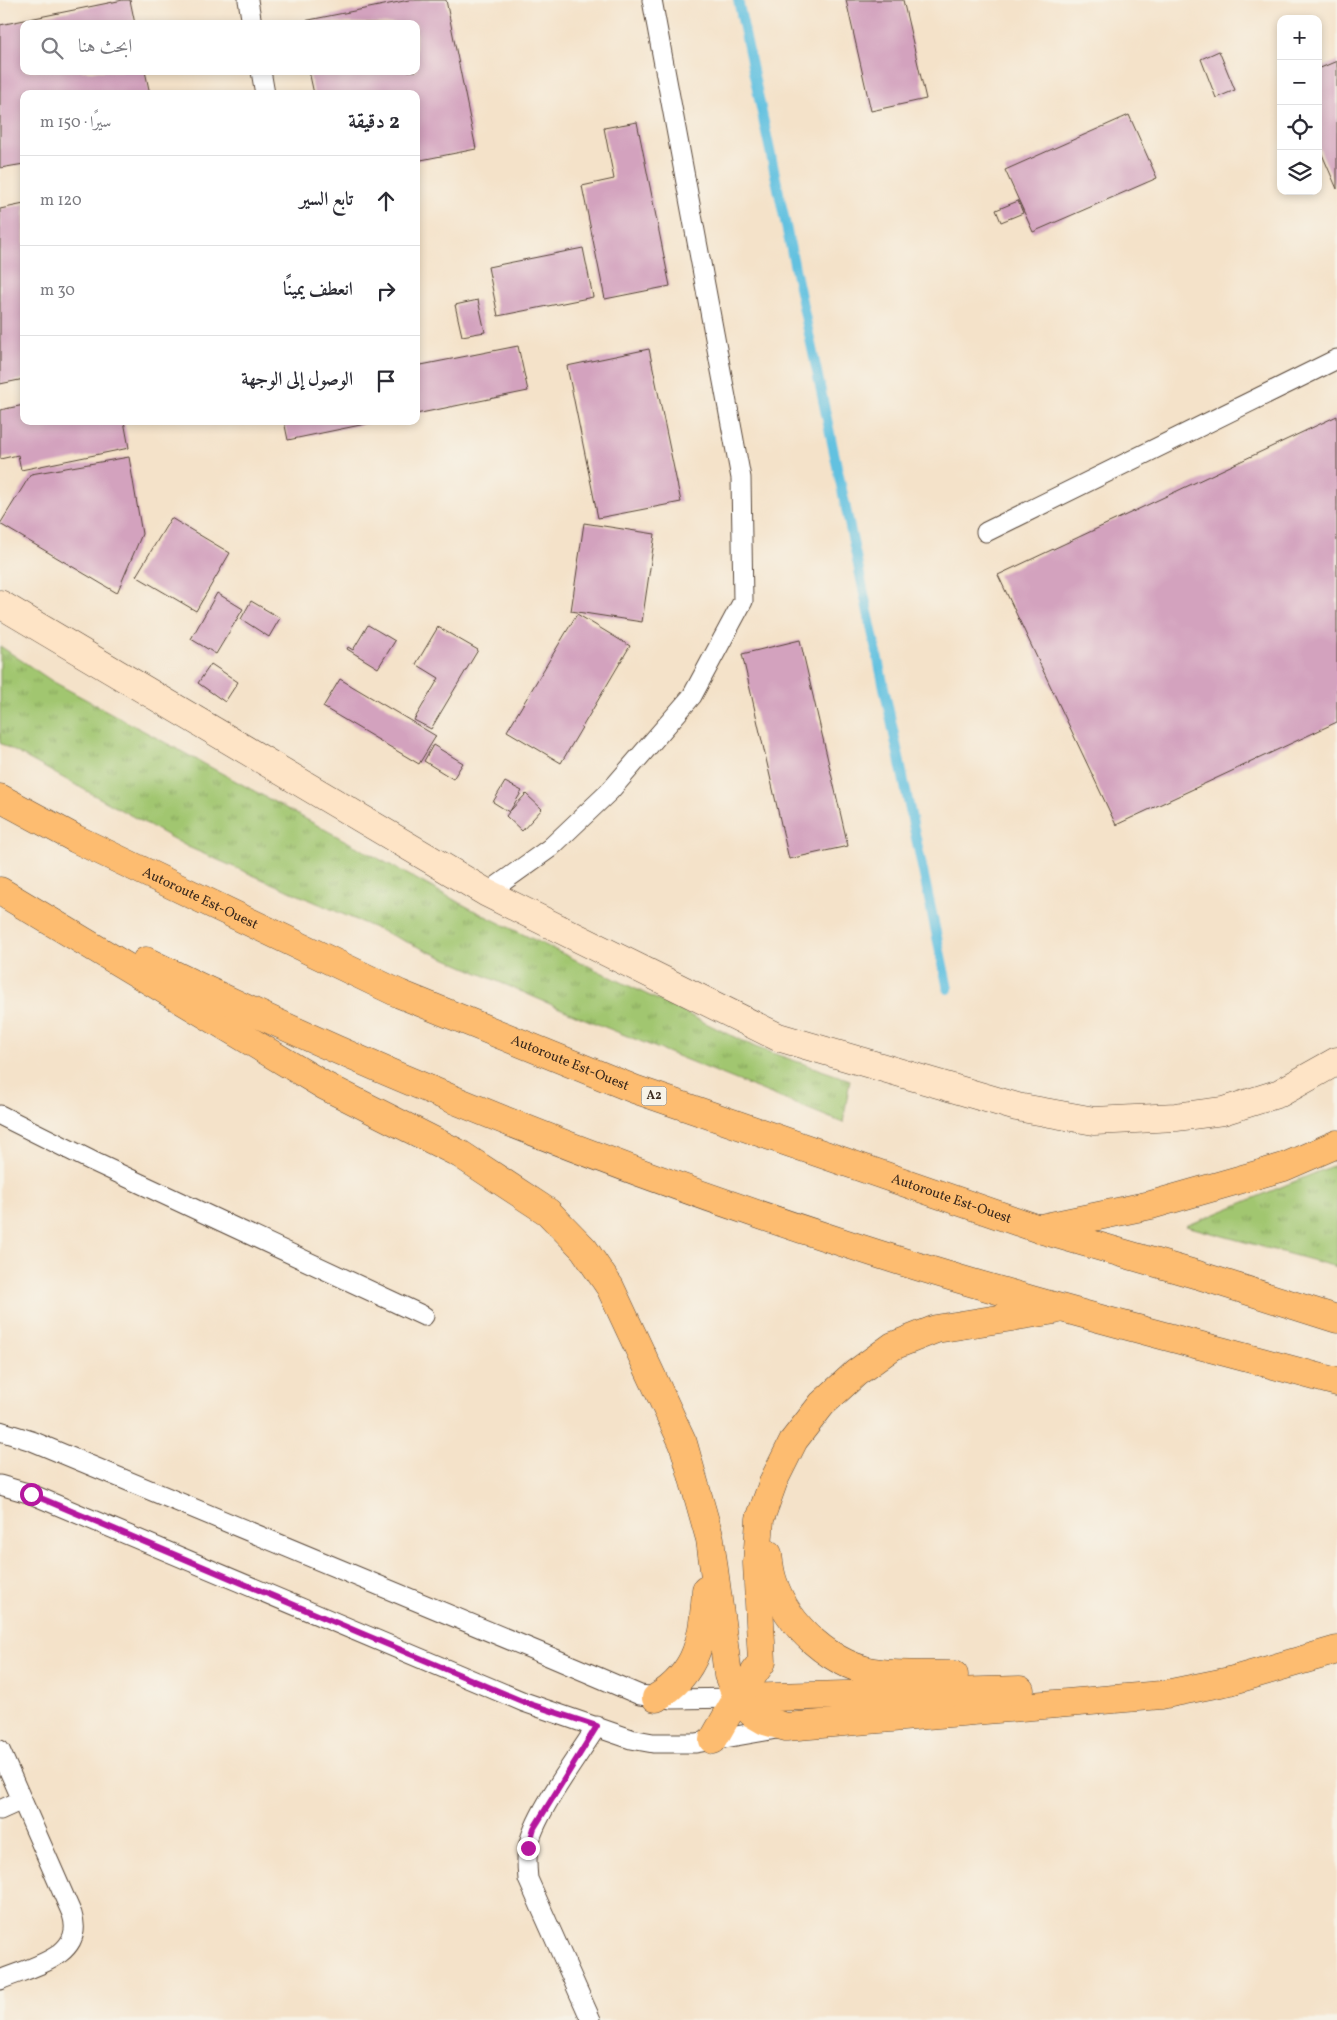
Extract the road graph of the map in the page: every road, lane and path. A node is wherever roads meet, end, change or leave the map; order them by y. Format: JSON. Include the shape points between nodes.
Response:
{"nodes":[{"id":1,"x":248,"y":0,"type":"edge"},
{"id":2,"x":652,"y":0,"type":"edge"},
{"id":3,"x":251,"y":20,"type":"edge"},
{"id":4,"x":262,"y":75,"type":"edge"},
{"id":5,"x":264,"y":90,"type":"edge"},
{"id":6,"x":1337,"y":359,"type":"edge"},
{"id":7,"x":986,"y":532,"type":"dead end"},
{"id":8,"x":0,"y":604,"type":"edge"},
{"id":9,"x":0,"y":798,"type":"edge"},
{"id":10,"x":0,"y":886,"type":"edge"},
{"id":11,"x":0,"y":891,"type":"edge"},
{"id":12,"x":487,"y":893,"type":"junction"},
{"id":13,"x":1337,"y":1062,"type":"edge"},
{"id":14,"x":0,"y":1115,"type":"edge"},
{"id":15,"x":1337,"y":1144,"type":"edge"},
{"id":16,"x":1038,"y":1229,"type":"junction"},
{"id":17,"x":1063,"y":1309,"type":"junction"},
{"id":18,"x":424,"y":1316,"type":"dead end"},
{"id":19,"x":1337,"y":1319,"type":"edge"},
{"id":20,"x":1337,"y":1382,"type":"edge"},
{"id":21,"x":0,"y":1431,"type":"edge"},
{"id":22,"x":774,"y":1480,"type":"junction"},
{"id":23,"x":0,"y":1485,"type":"edge"},
{"id":24,"x":710,"y":1539,"type":"junction"},
{"id":25,"x":1337,"y":1631,"type":"edge"},
{"id":26,"x":1337,"y":1650,"type":"edge"},
{"id":27,"x":1010,"y":1691,"type":"junction"},
{"id":28,"x":656,"y":1698,"type":"junction"},
{"id":29,"x":737,"y":1698,"type":"junction"},
{"id":30,"x":597,"y":1726,"type":"junction"},
{"id":31,"x":786,"y":1727,"type":"junction"},
{"id":32,"x":713,"y":1740,"type":"junction"},
{"id":33,"x":0,"y":1750,"type":"edge"},
{"id":34,"x":22,"y":1800,"type":"junction"},
{"id":35,"x":0,"y":1810,"type":"edge"},
{"id":36,"x":0,"y":1980,"type":"edge"},
{"id":37,"x":592,"y":2020,"type":"edge"}],
"edges":[{"from":1,"to":3,"type":"lane"},
{"from":2,"to":12,"type":"lane","via":[[741,478],[743,601],[692,696],[616,783],[550,848]]},
{"from":4,"to":5,"type":"lane"},
{"from":6,"to":7,"type":"lane"},
{"from":8,"to":12,"type":"main road"},
{"from":9,"to":16,"type":"highway","name":"Autoroute Est-Ouest","number":"A2","via":[[76,839],[400,994],[634,1090]]},
{"from":10,"to":17,"type":"highway","via":[[149,962],[306,1036],[488,1114],[680,1188],[834,1240]]},
{"from":11,"to":24,"type":"highway","via":[[317,1081],[460,1154],[548,1212],[584,1249],[610,1287],[630,1327],[683,1444]]},
{"from":12,"to":13,"type":"main road","via":[[778,1037],[1017,1107],[1094,1121],[1223,1111],[1280,1093]]},
{"from":14,"to":18,"type":"lane"},
{"from":15,"to":16,"type":"highway","via":[[1275,1170],[1151,1205]]},
{"from":16,"to":19,"type":"highway","name":"Autoroute Est-Ouest","number":"A2"},
{"from":17,"to":20,"type":"highway"},
{"from":17,"to":22,"type":"highway","via":[[936,1328],[893,1346],[822,1404],[794,1440]]},
{"from":21,"to":28,"type":"lane","via":[[41,1445],[624,1690]]},
{"from":22,"to":27,"type":"highway","via":[[767,1552],[773,1581],[803,1632],[852,1666],[880,1673],[983,1678]]},
{"from":22,"to":29,"type":"highway","via":[[760,1519],[757,1540],[763,1655],[760,1667]]},
{"from":23,"to":30,"type":"lane","via":[[31,1494],[524,1702]]},
{"from":24,"to":28,"type":"highway","via":[[705,1614],[694,1662],[671,1689]]},
{"from":24,"to":29,"type":"highway","via":[[728,1675]]},
{"from":25,"to":27,"type":"highway","via":[[1258,1656],[1167,1676]]},
{"from":26,"to":31,"type":"highway","via":[[1230,1681],[1161,1695]]},
{"from":27,"to":29,"type":"highway"},
{"from":28,"to":29,"type":"lane"},
{"from":29,"to":31,"type":"highway","via":[[753,1714]]},
{"from":29,"to":32,"type":"highway"},
{"from":30,"to":32,"type":"lane","via":[[652,1743],[674,1745]]},
{"from":30,"to":37,"type":"lane","via":[[534,1828],[527,1863],[528,1879]]},
{"from":31,"to":32,"type":"lane"},
{"from":33,"to":34,"type":"lane"},
{"from":34,"to":35,"type":"lane"},
{"from":34,"to":36,"type":"lane","via":[[72,1914],[75,1934],[64,1951]]}]}
